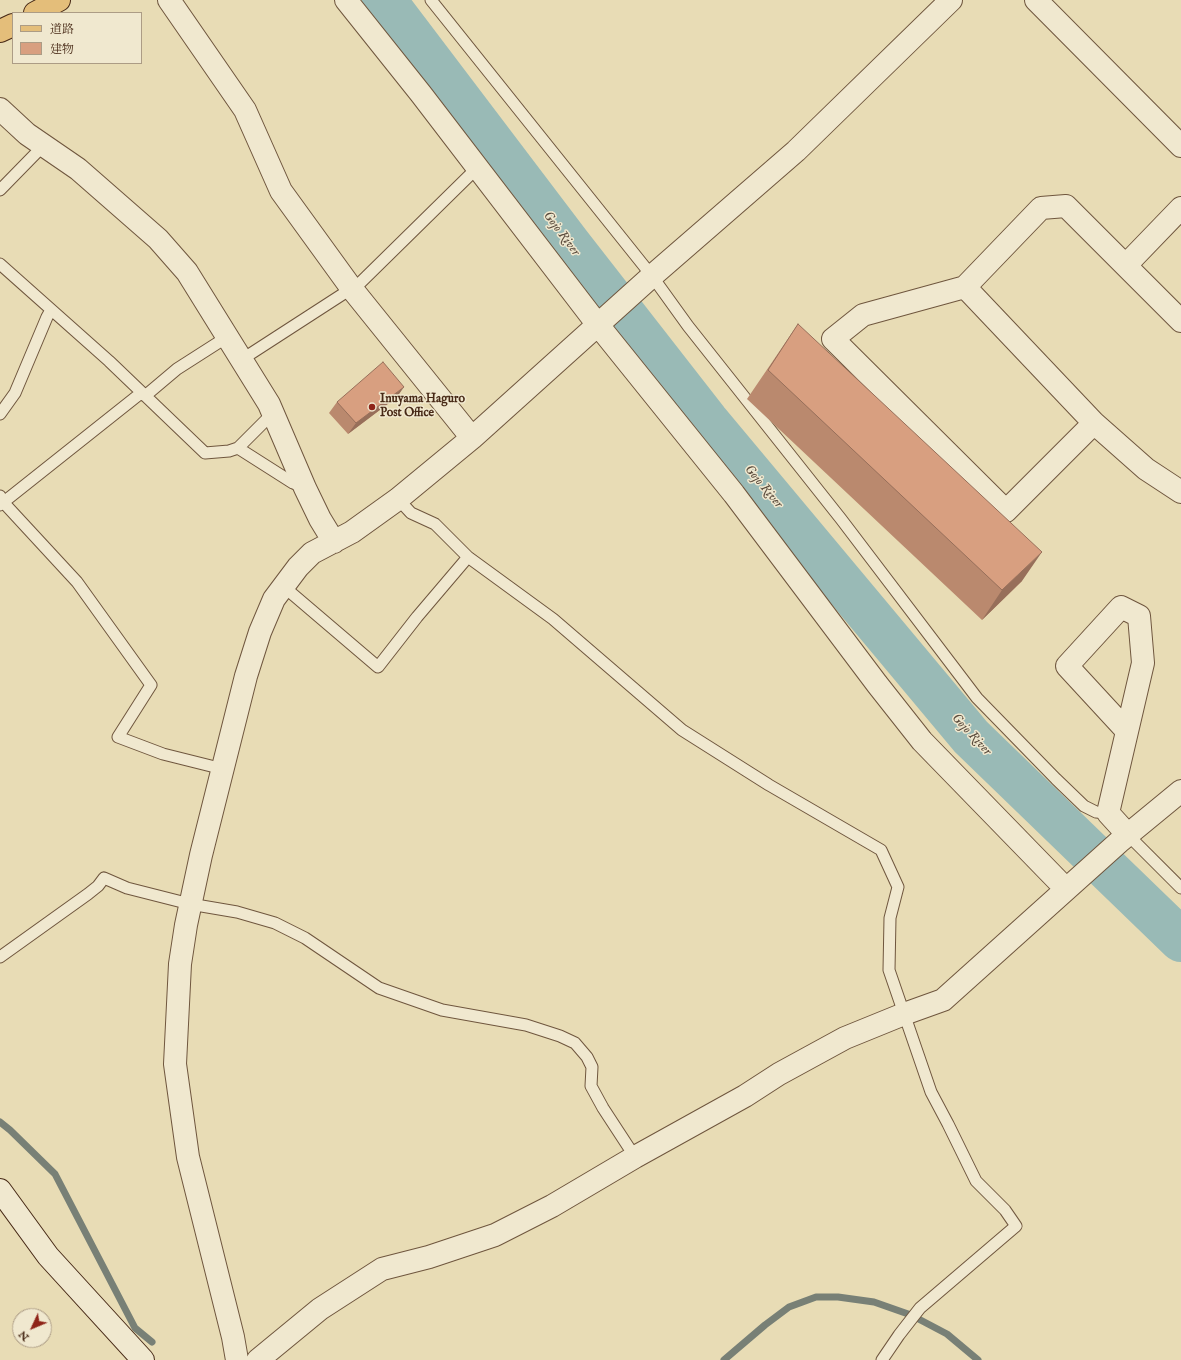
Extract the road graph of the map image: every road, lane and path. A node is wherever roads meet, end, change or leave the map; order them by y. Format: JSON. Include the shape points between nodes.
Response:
{"nodes":[{"id":1,"x":59,"y":0,"type":"edge"},
{"id":2,"x":169,"y":0,"type":"edge"},
{"id":3,"x":346,"y":0,"type":"edge"},
{"id":4,"x":431,"y":0,"type":"edge"},
{"id":5,"x":951,"y":0,"type":"edge"},
{"id":6,"x":1036,"y":0,"type":"edge"},
{"id":7,"x":37,"y":12,"type":"edge"},
{"id":8,"x":12,"y":25,"type":"edge"},
{"id":9,"x":0,"y":31,"type":"edge"},
{"id":10,"x":0,"y":109,"type":"edge"},
{"id":11,"x":44,"y":145,"type":"junction"},
{"id":12,"x":1181,"y":146,"type":"edge"},
{"id":13,"x":477,"y":168,"type":"junction"},
{"id":14,"x":0,"y":190,"type":"edge"},
{"id":15,"x":1181,"y":208,"type":"edge"},
{"id":16,"x":0,"y":264,"type":"edge"},
{"id":17,"x":1126,"y":265,"type":"junction"},
{"id":18,"x":652,"y":276,"type":"junction"},
{"id":19,"x":965,"y":288,"type":"junction"},
{"id":20,"x":352,"y":289,"type":"junction"},
{"id":21,"x":51,"y":310,"type":"junction"},
{"id":22,"x":1181,"y":321,"type":"edge"},
{"id":23,"x":598,"y":325,"type":"junction"},
{"id":24,"x":227,"y":337,"type":"junction"},
{"id":25,"x":241,"y":360,"type":"junction"},
{"id":26,"x":143,"y":395,"type":"junction"},
{"id":27,"x":273,"y":413,"type":"junction"},
{"id":28,"x":0,"y":414,"type":"edge"},
{"id":29,"x":1094,"y":423,"type":"junction"},
{"id":30,"x":472,"y":438,"type":"junction"},
{"id":31,"x":238,"y":448,"type":"junction"},
{"id":32,"x":306,"y":488,"type":"junction"},
{"id":33,"x":1181,"y":492,"type":"edge"},
{"id":34,"x":398,"y":499,"type":"junction"},
{"id":35,"x":1,"y":501,"type":"edge"},
{"id":36,"x":334,"y":542,"type":"junction"},
{"id":37,"x":468,"y":557,"type":"junction"},
{"id":38,"x":283,"y":586,"type":"junction"},
{"id":39,"x":1128,"y":731,"type":"junction"},
{"id":40,"x":223,"y":769,"type":"junction"},
{"id":41,"x":1181,"y":791,"type":"edge"},
{"id":42,"x":1108,"y":812,"type":"junction"},
{"id":43,"x":1124,"y":838,"type":"junction"},
{"id":44,"x":1073,"y":883,"type":"junction"},
{"id":45,"x":1181,"y":888,"type":"edge"},
{"id":46,"x":190,"y":904,"type":"junction"},
{"id":47,"x":0,"y":957,"type":"edge"},
{"id":48,"x":904,"y":1014,"type":"junction"},
{"id":49,"x":635,"y":1157,"type":"junction"},
{"id":50,"x":0,"y":1190,"type":"edge"},
{"id":51,"x":143,"y":1360,"type":"edge"},
{"id":52,"x":237,"y":1360,"type":"edge"},
{"id":53,"x":258,"y":1360,"type":"edge"},
{"id":54,"x":882,"y":1360,"type":"edge"}],
"edges":[{"from":1,"to":7,"type":"main road"},
{"from":2,"to":20,"type":"street","via":[[244,110],[281,191]]},
{"from":3,"to":13,"type":"street"},
{"from":4,"to":18,"type":"lane"},
{"from":5,"to":18,"type":"street","via":[[796,151]]},
{"from":6,"to":12,"type":"street"},
{"from":8,"to":9,"type":"main road"},
{"from":10,"to":11,"type":"street","via":[[27,134]]},
{"from":11,"to":14,"type":"lane"},
{"from":11,"to":24,"type":"street","via":[[78,169],[158,239],[187,272]]},
{"from":13,"to":20,"type":"lane"},
{"from":13,"to":23,"type":"street"},
{"from":15,"to":17,"type":"street"},
{"from":16,"to":21,"type":"lane"},
{"from":17,"to":19,"type":"street","via":[[1066,206],[1041,208]]},
{"from":17,"to":22,"type":"street"},
{"from":18,"to":23,"type":"street"},
{"from":18,"to":42,"type":"lane","via":[[688,326],[841,518],[977,698],[1084,806],[1096,812]]},
{"from":19,"to":29,"type":"street"},
{"from":19,"to":29,"type":"street","via":[[863,315],[833,339],[1006,511]]},
{"from":20,"to":25,"type":"lane"},
{"from":20,"to":30,"type":"street"},
{"from":21,"to":26,"type":"lane"},
{"from":21,"to":28,"type":"lane","via":[[15,393]]},
{"from":23,"to":30,"type":"street"},
{"from":23,"to":44,"type":"street","via":[[734,494],[922,741]]},
{"from":24,"to":25,"type":"street"},
{"from":24,"to":26,"type":"lane"},
{"from":25,"to":27,"type":"street"},
{"from":26,"to":31,"type":"lane","via":[[205,453]]},
{"from":26,"to":35,"type":"lane"},
{"from":27,"to":31,"type":"lane"},
{"from":27,"to":32,"type":"street"},
{"from":29,"to":33,"type":"street","via":[[1146,469]]},
{"from":30,"to":34,"type":"street"},
{"from":31,"to":32,"type":"lane","via":[[293,483]]},
{"from":32,"to":36,"type":"street"},
{"from":34,"to":36,"type":"street"},
{"from":34,"to":37,"type":"lane","via":[[411,513],[435,524]]},
{"from":35,"to":40,"type":"lane","via":[[77,582],[151,685],[118,737],[163,754]]},
{"from":36,"to":38,"type":"street","via":[[312,553]]},
{"from":37,"to":38,"type":"lane","via":[[378,667]]},
{"from":37,"to":48,"type":"lane","via":[[553,619],[682,730],[769,785],[881,850],[898,886],[890,918],[889,970]]},
{"from":38,"to":40,"type":"street","via":[[274,599],[260,632],[246,676]]},
{"from":39,"to":39,"type":"street","via":[[1144,663],[1139,616],[1121,607],[1067,666]]},
{"from":39,"to":42,"type":"street"},
{"from":40,"to":46,"type":"street"},
{"from":41,"to":43,"type":"street"},
{"from":42,"to":43,"type":"street"},
{"from":43,"to":44,"type":"street"},
{"from":43,"to":45,"type":"lane"},
{"from":44,"to":48,"type":"street","via":[[944,1000]]},
{"from":46,"to":47,"type":"lane","via":[[127,888],[104,878],[88,894]]},
{"from":46,"to":49,"type":"lane","via":[[237,912],[275,923],[305,938],[379,988],[442,1010],[526,1025],[575,1043],[592,1067],[591,1086]]},
{"from":46,"to":52,"type":"street","via":[[180,964],[175,1064],[188,1157],[234,1337]]},
{"from":48,"to":49,"type":"street","via":[[844,1038]]},
{"from":48,"to":54,"type":"lane","via":[[931,1092],[976,1182],[1005,1210],[1016,1226],[920,1308]]},
{"from":49,"to":53,"type":"street","via":[[552,1206],[495,1235],[429,1257],[382,1269],[320,1309]]},
{"from":50,"to":51,"type":"street","via":[[48,1256]]}]}
